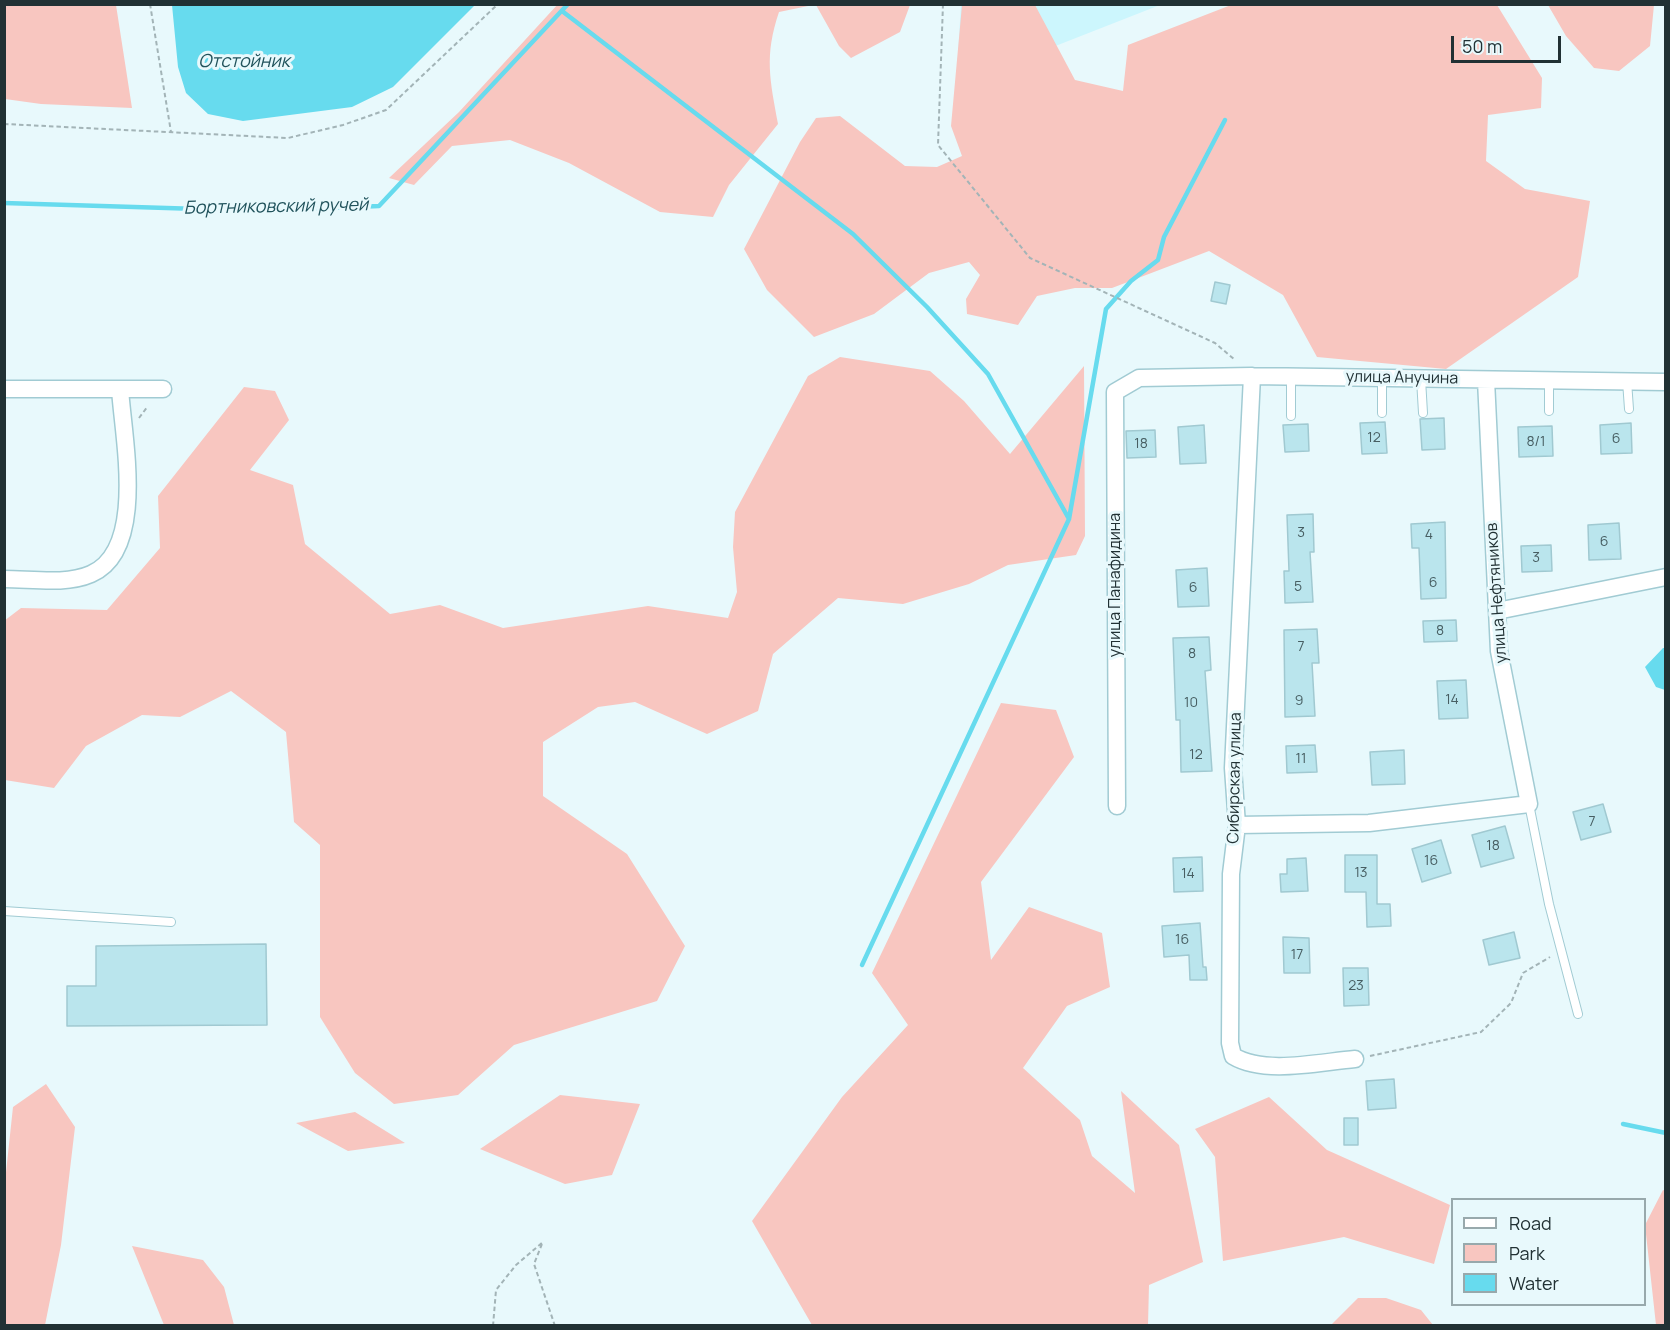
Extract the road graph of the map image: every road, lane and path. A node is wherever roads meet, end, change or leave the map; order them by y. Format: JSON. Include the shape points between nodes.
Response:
{"nodes":[{"id":1,"x":150,"y":4,"type":"edge"},
{"id":2,"x":498,"y":4,"type":"edge"},
{"id":3,"x":943,"y":4,"type":"edge"},
{"id":4,"x":4,"y":124,"type":"edge"},
{"id":5,"x":171,"y":132,"type":"junction"},
{"id":6,"x":1252,"y":376,"type":"junction"},
{"id":7,"x":1291,"y":376,"type":"junction"},
{"id":8,"x":1139,"y":378,"type":"joint"},
{"id":9,"x":1382,"y":378,"type":"junction"},
{"id":10,"x":1421,"y":379,"type":"junction"},
{"id":11,"x":1486,"y":380,"type":"junction"},
{"id":12,"x":1549,"y":380,"type":"junction"},
{"id":13,"x":1627,"y":381,"type":"junction"},
{"id":14,"x":1665,"y":382,"type":"edge"},
{"id":15,"x":4,"y":389,"type":"edge"},
{"id":16,"x":120,"y":389,"type":"junction"},
{"id":17,"x":163,"y":389,"type":"dead end"},
{"id":18,"x":1629,"y":409,"type":"dead end"},
{"id":19,"x":1549,"y":411,"type":"dead end"},
{"id":20,"x":1382,"y":413,"type":"dead end"},
{"id":21,"x":1422,"y":413,"type":"dead end"},
{"id":22,"x":1291,"y":416,"type":"dead end"},
{"id":23,"x":1665,"y":577,"type":"edge"},
{"id":24,"x":4,"y":579,"type":"edge"},
{"id":25,"x":1497,"y":611,"type":"junction"},
{"id":26,"x":1529,"y":804,"type":"junction"},
{"id":27,"x":1117,"y":806,"type":"dead end"},
{"id":28,"x":1237,"y":825,"type":"junction"},
{"id":29,"x":4,"y":911,"type":"edge"},
{"id":30,"x":171,"y":922,"type":"dead end"},
{"id":31,"x":1561,"y":950,"type":"junction"},
{"id":32,"x":1578,"y":1014,"type":"dead end"},
{"id":33,"x":1355,"y":1059,"type":"joint"},
{"id":34,"x":493,"y":1326,"type":"edge"},
{"id":35,"x":555,"y":1326,"type":"edge"}],
"edges":[{"from":1,"to":5,"type":"path"},
{"from":2,"to":5,"type":"path","via":[[386,110],[288,138]]},
{"from":3,"to":6,"type":"path","via":[[938,145],[1030,258],[1215,343]]},
{"from":4,"to":5,"type":"path"},
{"from":6,"to":7,"type":"street","name":"улица Анучина"},
{"from":6,"to":8,"type":"street","name":"улица Анучина"},
{"from":6,"to":28,"type":"street","name":"Сибирская улица","via":[[1233,768]]},
{"from":7,"to":9,"type":"street","name":"улица Анучина"},
{"from":7,"to":22,"type":"lane"},
{"from":8,"to":27,"type":"street","name":"улица Панафидина","via":[[1115,392]]},
{"from":9,"to":10,"type":"street","name":"улица Анучина"},
{"from":9,"to":20,"type":"lane"},
{"from":10,"to":11,"type":"street","name":"улица Анучина"},
{"from":10,"to":21,"type":"lane"},
{"from":11,"to":12,"type":"street","name":"улица Анучина"},
{"from":11,"to":25,"type":"street","name":"улица Нефтяников"},
{"from":12,"to":13,"type":"street","name":"улица Анучина"},
{"from":12,"to":19,"type":"lane"},
{"from":13,"to":14,"type":"street","name":"улица Анучина"},
{"from":13,"to":18,"type":"lane"},
{"from":15,"to":16,"type":"street"},
{"from":16,"to":17,"type":"street"},
{"from":16,"to":24,"type":"street","via":[[127,519],[114,555],[101,569],[81,577]]},
{"from":23,"to":25,"type":"street"},
{"from":25,"to":26,"type":"street","name":"улица Нефтяников","via":[[1499,651]]},
{"from":26,"to":28,"type":"street","via":[[1369,824]]},
{"from":26,"to":31,"type":"lane"},
{"from":28,"to":33,"type":"street","name":"Сибирская улица","via":[[1231,874],[1233,1056],[1263,1067]]},
{"from":29,"to":30,"type":"lane"},
{"from":31,"to":32,"type":"lane"},
{"from":31,"to":33,"type":"path","via":[[1524,973],[1511,1003],[1482,1032]]},
{"from":34,"to":35,"type":"path","via":[[496,1290],[516,1265],[543,1242],[534,1264]]}]}
